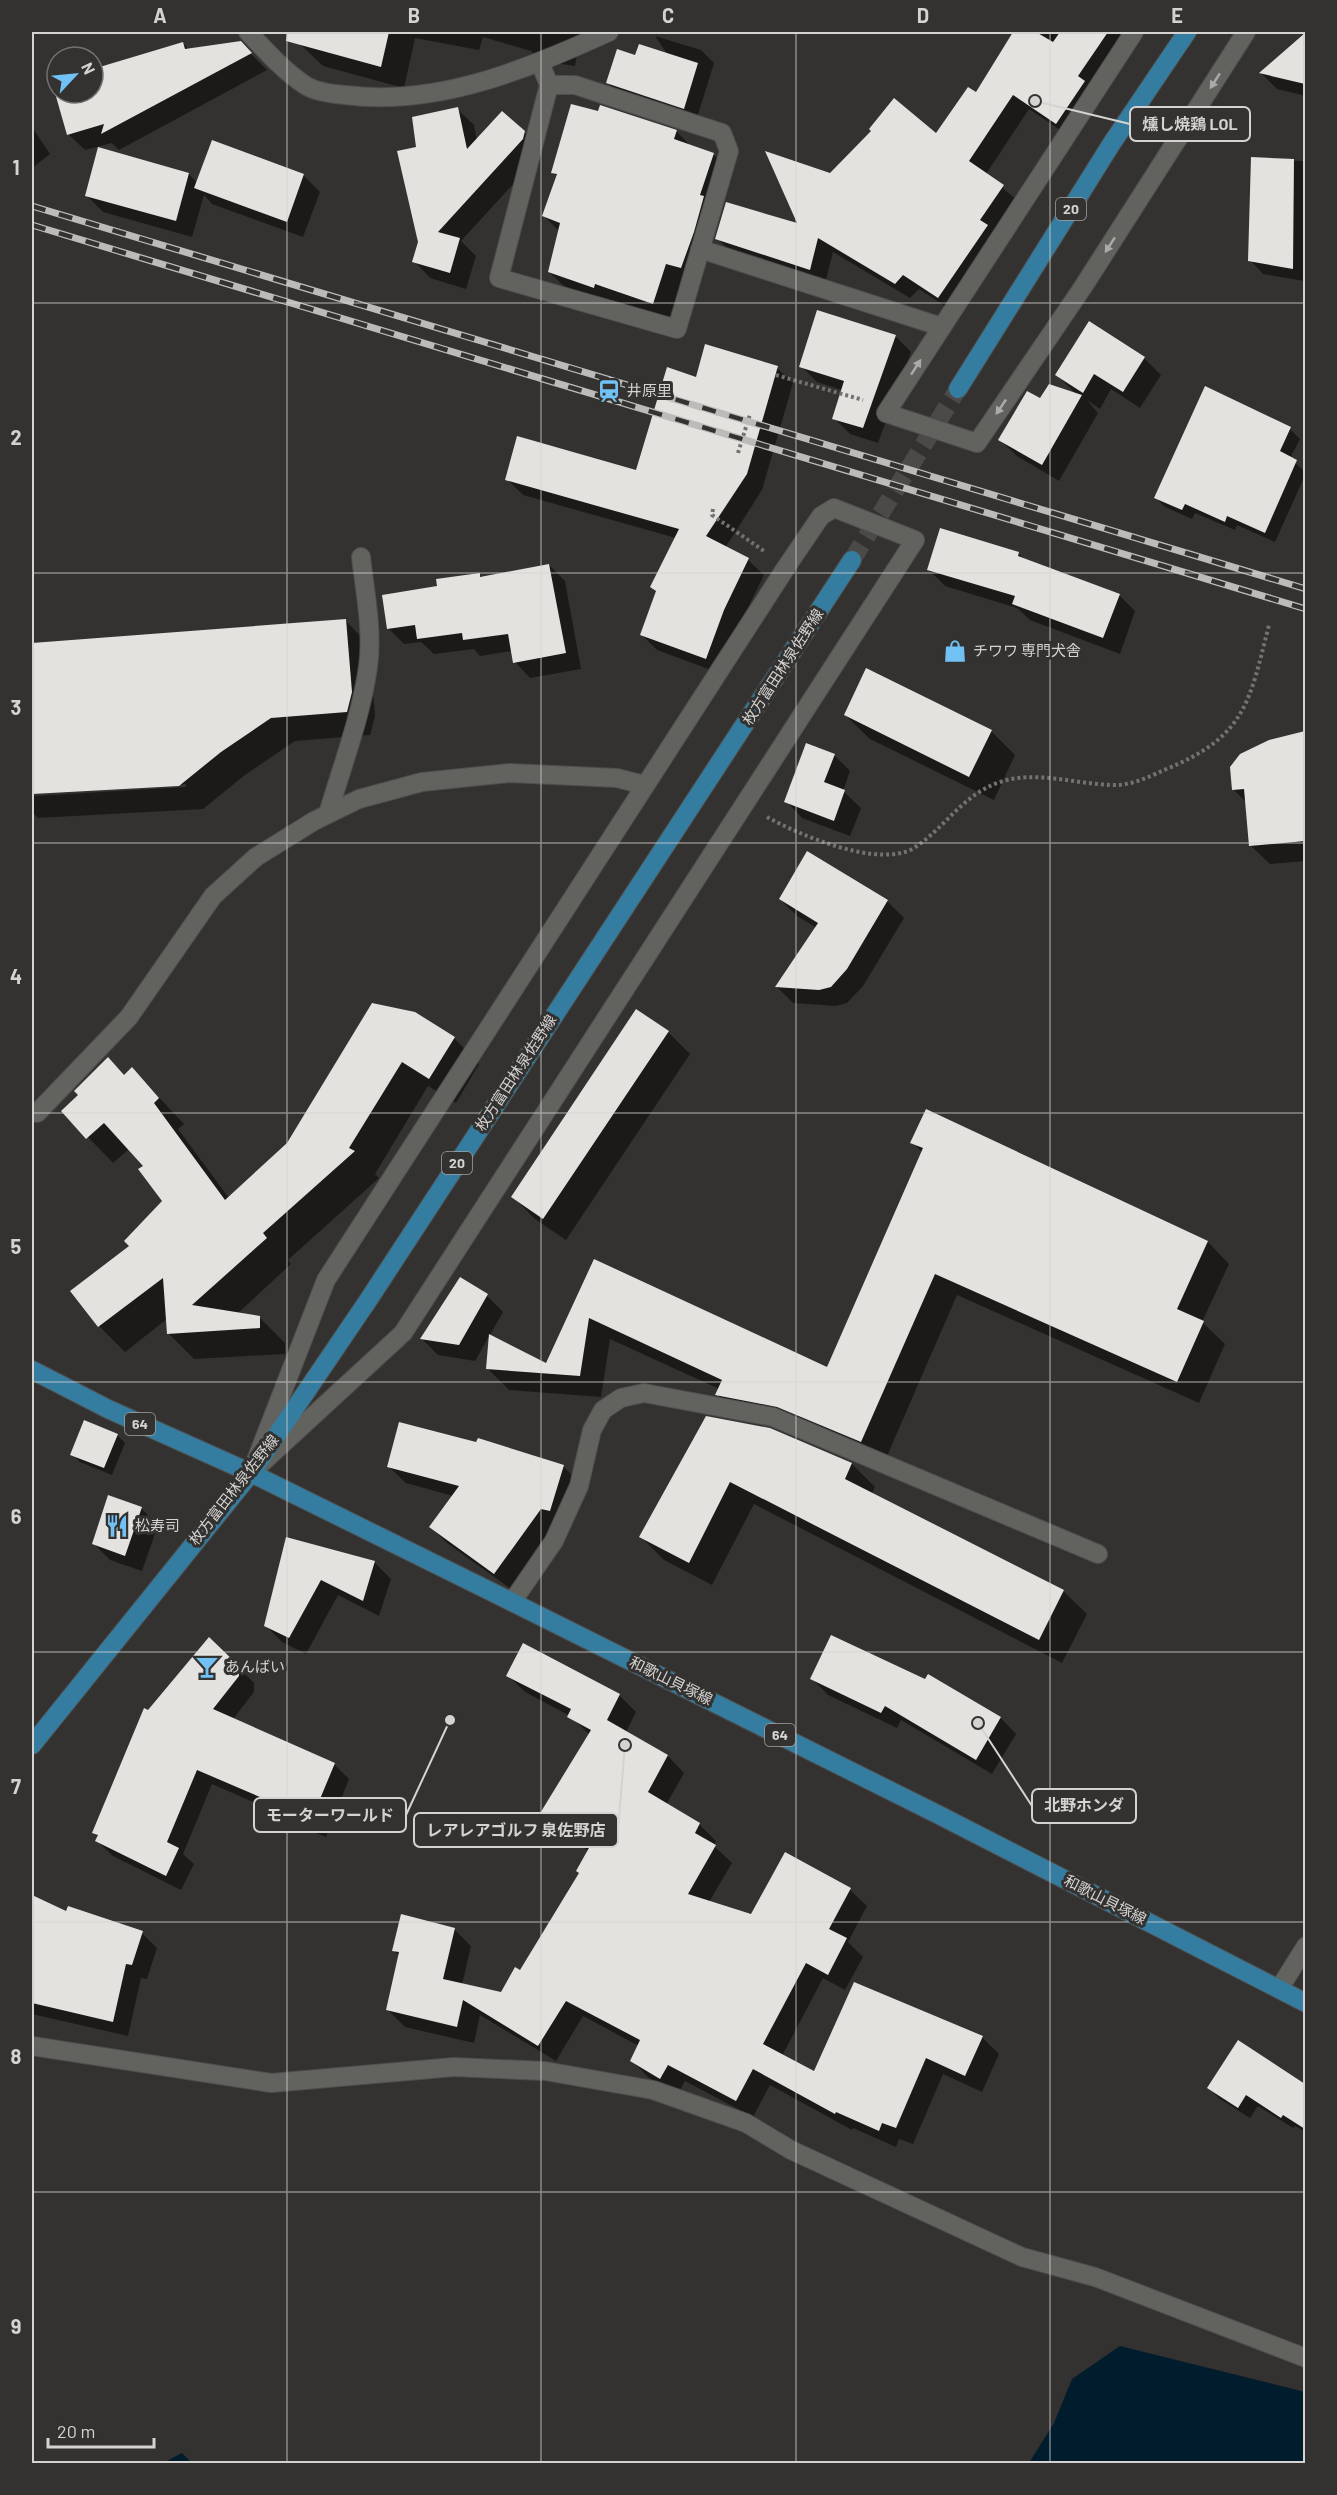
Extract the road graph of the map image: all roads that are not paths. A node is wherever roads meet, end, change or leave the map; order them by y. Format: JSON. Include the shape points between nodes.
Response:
{"nodes":[{"id":1,"x":248,"y":32,"type":"edge"},
{"id":2,"x":609,"y":32,"type":"edge"},
{"id":3,"x":1134,"y":32,"type":"edge"},
{"id":4,"x":1187,"y":32,"type":"edge"},
{"id":5,"x":1246,"y":32,"type":"edge"},
{"id":6,"x":540,"y":63,"type":"junction"},
{"id":7,"x":549,"y":85,"type":"junction"},
{"id":8,"x":700,"y":249,"type":"junction"},
{"id":9,"x":942,"y":327,"type":"junction"},
{"id":10,"x":958,"y":389,"type":"tunnel mouth"},
{"id":11,"x":361,"y":557,"type":"dead end"},
{"id":12,"x":852,"y":560,"type":"tunnel mouth"},
{"id":13,"x":644,"y":785,"type":"junction"},
{"id":14,"x":328,"y":814,"type":"junction"},
{"id":15,"x":33,"y":1110,"type":"edge"},
{"id":16,"x":32,"y":1370,"type":"edge"},
{"id":17,"x":251,"y":1473,"type":"junction"},
{"id":18,"x":1098,"y":1554,"type":"dead end"},
{"id":19,"x":512,"y":1602,"type":"junction"},
{"id":20,"x":32,"y":1745,"type":"edge"},
{"id":21,"x":1305,"y":1946,"type":"edge"},
{"id":22,"x":1279,"y":1989,"type":"junction"},
{"id":23,"x":1305,"y":2003,"type":"edge"},
{"id":24,"x":32,"y":2046,"type":"edge"},
{"id":25,"x":1305,"y":2358,"type":"edge"}],
"edges":[{"from":1,"to":6,"type":"street","via":[[306,86],[333,94],[377,99],[427,94]]},
{"from":2,"to":6,"type":"street"},
{"from":3,"to":9,"type":"street"},
{"from":4,"to":10,"type":"main road","number":"20","via":[[1112,143]]},
{"from":5,"to":9,"type":"street","one_way":true,"via":[[1083,287],[977,443],[886,413]]},
{"from":6,"to":7,"type":"street"},
{"from":7,"to":8,"type":"street","via":[[575,85],[722,133],[729,151]]},
{"from":7,"to":8,"type":"street","via":[[500,278],[677,329]]},
{"from":8,"to":9,"type":"street"},
{"from":11,"to":14,"type":"street","via":[[368,665],[360,707]]},
{"from":12,"to":17,"type":"main road","name":"枚方富田林泉佐野線","number":"20"},
{"from":13,"to":14,"type":"street","via":[[617,778],[510,773],[422,782],[359,799]]},
{"from":13,"to":17,"type":"street","via":[[326,1280]]},
{"from":13,"to":17,"type":"street","via":[[821,516],[834,508],[915,540],[403,1332]]},
{"from":14,"to":15,"type":"street","via":[[256,857],[213,896],[129,1017]]},
{"from":16,"to":17,"type":"main road","name":"和歌山貝塚線","number":"64"},
{"from":17,"to":19,"type":"main road","name":"和歌山貝塚線","number":"64"},
{"from":17,"to":20,"type":"main road","name":"枚方富田林泉佐野線","number":"20"},
{"from":18,"to":19,"type":"street","via":[[773,1417],[644,1393],[621,1398],[603,1410],[592,1430],[579,1486],[554,1541]]},
{"from":19,"to":22,"type":"main road","name":"和歌山貝塚線","number":"64"},
{"from":21,"to":22,"type":"street"},
{"from":22,"to":23,"type":"main road","name":"和歌山貝塚線","number":"64"},
{"from":24,"to":25,"type":"street","via":[[271,2083],[454,2067],[545,2071],[653,2090],[746,2123],[791,2150],[1022,2257],[1095,2277]]}]}
